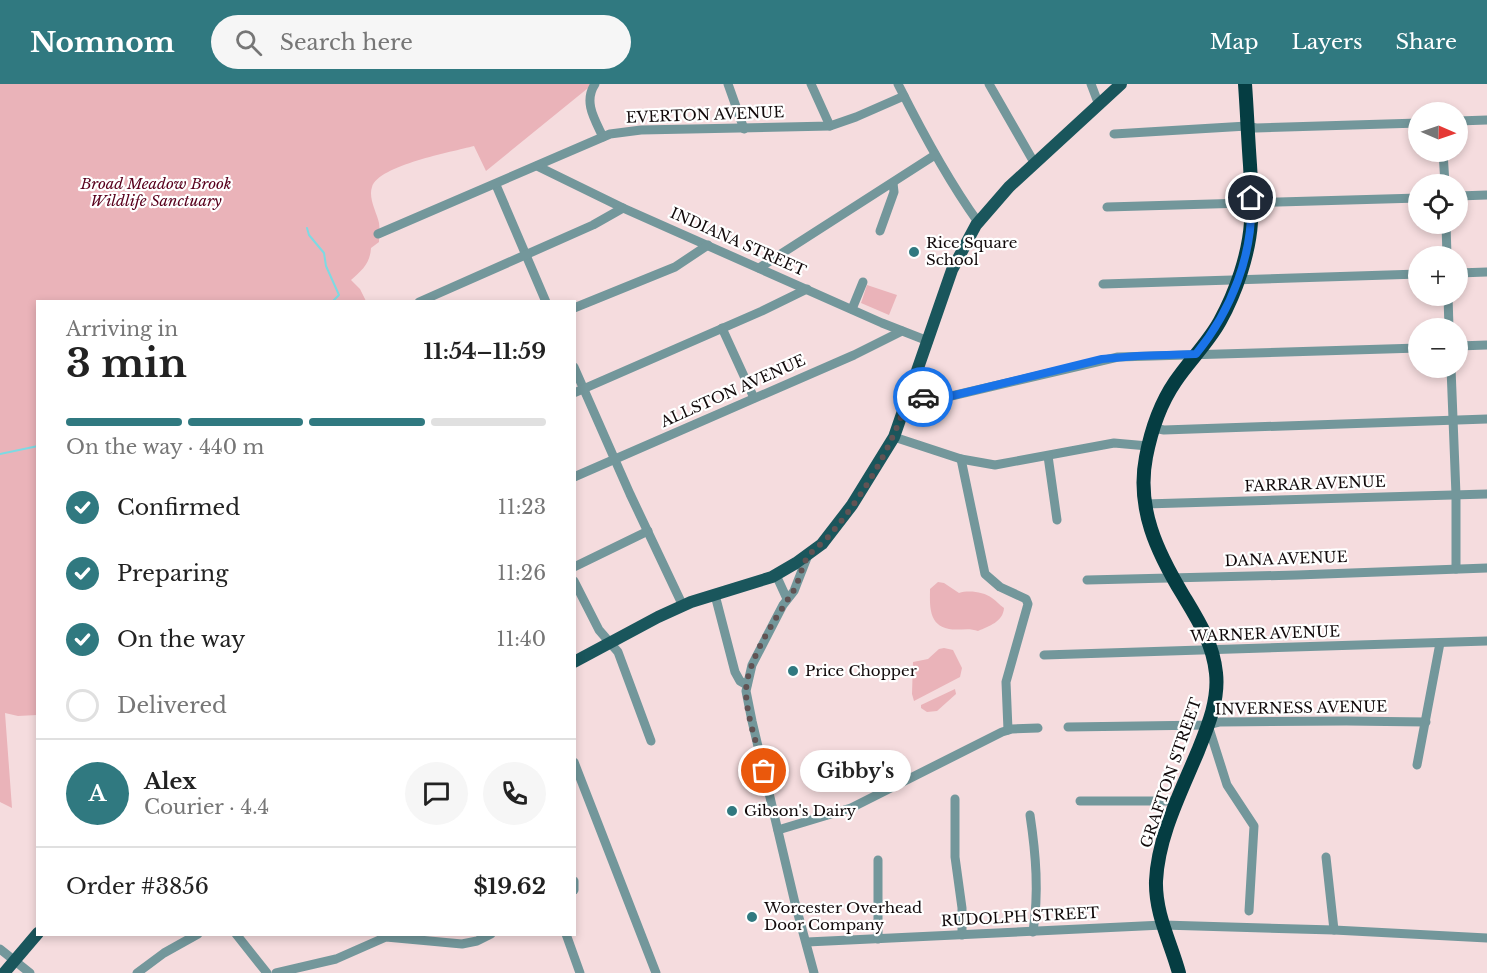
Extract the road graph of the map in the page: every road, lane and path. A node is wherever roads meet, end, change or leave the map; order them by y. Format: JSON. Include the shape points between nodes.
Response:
{"nodes":[{"id":1,"x":595,"y":84,"type":"edge"},
{"id":2,"x":728,"y":84,"type":"edge"},
{"id":3,"x":811,"y":84,"type":"edge"},
{"id":4,"x":898,"y":84,"type":"edge"},
{"id":5,"x":989,"y":84,"type":"edge"},
{"id":6,"x":1091,"y":84,"type":"edge"},
{"id":7,"x":1121,"y":84,"type":"edge"},
{"id":8,"x":1245,"y":84,"type":"edge"},
{"id":9,"x":904,"y":96,"type":"junction"},
{"id":10,"x":1099,"y":105,"type":"junction"},
{"id":11,"x":1487,"y":120,"type":"edge"},
{"id":12,"x":1468,"y":121,"type":"edge"},
{"id":13,"x":1408,"y":123,"type":"edge"},
{"id":14,"x":830,"y":126,"type":"junction"},
{"id":15,"x":1247,"y":126,"type":"junction"},
{"id":16,"x":744,"y":129,"type":"junction"},
{"id":17,"x":1114,"y":134,"type":"dead end"},
{"id":18,"x":603,"y":137,"type":"junction"},
{"id":19,"x":935,"y":155,"type":"junction"},
{"id":20,"x":1035,"y":164,"type":"junction"},
{"id":21,"x":537,"y":166,"type":"junction"},
{"id":22,"x":893,"y":183,"type":"junction"},
{"id":23,"x":496,"y":185,"type":"junction"},
{"id":24,"x":1487,"y":195,"type":"edge"},
{"id":25,"x":1468,"y":196,"type":"edge"},
{"id":26,"x":1408,"y":198,"type":"edge"},
{"id":27,"x":1251,"y":204,"type":"junction"},
{"id":28,"x":1107,"y":207,"type":"dead end"},
{"id":29,"x":623,"y":208,"type":"junction"},
{"id":30,"x":978,"y":222,"type":"junction"},
{"id":31,"x":880,"y":231,"type":"dead end"},
{"id":32,"x":378,"y":234,"type":"dead end"},
{"id":33,"x":708,"y":245,"type":"junction"},
{"id":34,"x":526,"y":255,"type":"junction"},
{"id":35,"x":759,"y":268,"type":"junction"},
{"id":36,"x":1487,"y":272,"type":"edge"},
{"id":37,"x":1468,"y":273,"type":"edge"},
{"id":38,"x":1408,"y":274,"type":"edge"},
{"id":39,"x":1238,"y":279,"type":"junction"},
{"id":40,"x":863,"y":282,"type":"dead end"},
{"id":41,"x":1103,"y":284,"type":"dead end"},
{"id":42,"x":807,"y":289,"type":"junction"},
{"id":43,"x":424,"y":300,"type":"edge"},
{"id":44,"x":545,"y":300,"type":"edge"},
{"id":45,"x":576,"y":307,"type":"edge"},
{"id":46,"x":852,"y":309,"type":"junction"},
{"id":47,"x":722,"y":328,"type":"junction"},
{"id":48,"x":902,"y":331,"type":"junction"},
{"id":49,"x":928,"y":341,"type":"junction"},
{"id":50,"x":1487,"y":345,"type":"edge"},
{"id":51,"x":1468,"y":346,"type":"edge"},
{"id":52,"x":1408,"y":348,"type":"edge"},
{"id":53,"x":1196,"y":354,"type":"junction"},
{"id":54,"x":576,"y":371,"type":"edge"},
{"id":55,"x":1451,"y":378,"type":"edge"},
{"id":56,"x":584,"y":389,"type":"junction"},
{"id":57,"x":576,"y":392,"type":"edge"},
{"id":58,"x":909,"y":394,"type":"junction"},
{"id":59,"x":754,"y":398,"type":"junction"},
{"id":60,"x":1487,"y":419,"type":"edge"},
{"id":61,"x":1452,"y":421,"type":"junction"},
{"id":62,"x":1153,"y":428,"type":"junction"},
{"id":63,"x":894,"y":437,"type":"junction"},
{"id":64,"x":1148,"y":446,"type":"junction"},
{"id":65,"x":1048,"y":456,"type":"junction"},
{"id":66,"x":616,"y":459,"type":"junction"},
{"id":67,"x":961,"y":459,"type":"junction"},
{"id":68,"x":576,"y":476,"type":"edge"},
{"id":69,"x":1487,"y":494,"type":"edge"},
{"id":70,"x":1456,"y":495,"type":"junction"},
{"id":71,"x":1145,"y":504,"type":"junction"},
{"id":72,"x":1057,"y":520,"type":"dead end"},
{"id":73,"x":648,"y":531,"type":"junction"},
{"id":74,"x":808,"y":555,"type":"junction"},
{"id":75,"x":576,"y":566,"type":"edge"},
{"id":76,"x":1456,"y":568,"type":"junction"},
{"id":77,"x":1487,"y":568,"type":"edge"},
{"id":78,"x":781,"y":572,"type":"junction"},
{"id":79,"x":1173,"y":579,"type":"junction"},
{"id":80,"x":1087,"y":580,"type":"dead end"},
{"id":81,"x":576,"y":585,"type":"edge"},
{"id":82,"x":794,"y":591,"type":"junction"},
{"id":83,"x":714,"y":595,"type":"junction"},
{"id":84,"x":787,"y":599,"type":"junction"},
{"id":85,"x":683,"y":606,"type":"junction"},
{"id":86,"x":1487,"y":641,"type":"edge"},
{"id":87,"x":610,"y":643,"type":"junction"},
{"id":88,"x":1440,"y":643,"type":"junction"},
{"id":89,"x":1212,"y":651,"type":"junction"},
{"id":90,"x":1044,"y":655,"type":"dead end"},
{"id":91,"x":576,"y":661,"type":"edge"},
{"id":92,"x":747,"y":686,"type":"junction"},
{"id":93,"x":1426,"y":722,"type":"junction"},
{"id":94,"x":1208,"y":725,"type":"junction"},
{"id":95,"x":1038,"y":728,"type":"dead end"},
{"id":96,"x":1068,"y":728,"type":"dead end"},
{"id":97,"x":1008,"y":730,"type":"junction"},
{"id":98,"x":651,"y":741,"type":"dead end"},
{"id":99,"x":1417,"y":765,"type":"dead end"},
{"id":100,"x":576,"y":767,"type":"edge"},
{"id":101,"x":955,"y":799,"type":"dead end"},
{"id":102,"x":1080,"y":801,"type":"dead end"},
{"id":103,"x":1178,"y":801,"type":"junction"},
{"id":104,"x":1030,"y":815,"type":"dead end"},
{"id":105,"x":778,"y":830,"type":"junction"},
{"id":106,"x":1326,"y":857,"type":"dead end"},
{"id":107,"x":878,"y":860,"type":"dead end"},
{"id":108,"x":1249,"y":911,"type":"dead end"},
{"id":109,"x":1163,"y":925,"type":"junction"},
{"id":110,"x":1334,"y":930,"type":"junction"},
{"id":111,"x":1033,"y":932,"type":"junction"},
{"id":112,"x":36,"y":935,"type":"edge"},
{"id":113,"x":962,"y":935,"type":"junction"},
{"id":114,"x":194,"y":936,"type":"edge"},
{"id":115,"x":238,"y":936,"type":"edge"},
{"id":116,"x":487,"y":936,"type":"edge"},
{"id":117,"x":567,"y":936,"type":"edge"},
{"id":118,"x":1487,"y":938,"type":"edge"},
{"id":119,"x":878,"y":939,"type":"junction"},
{"id":120,"x":807,"y":942,"type":"junction"},
{"id":121,"x":0,"y":949,"type":"edge"},
{"id":122,"x":14,"y":961,"type":"junction"},
{"id":123,"x":4,"y":973,"type":"edge"},
{"id":124,"x":30,"y":973,"type":"edge"},
{"id":125,"x":137,"y":973,"type":"edge"},
{"id":126,"x":267,"y":973,"type":"edge"},
{"id":127,"x":276,"y":973,"type":"edge"},
{"id":128,"x":580,"y":973,"type":"edge"},
{"id":129,"x":656,"y":973,"type":"edge"},
{"id":130,"x":814,"y":973,"type":"edge"},
{"id":131,"x":1179,"y":973,"type":"edge"}],
"edges":[{"from":1,"to":18,"type":"street","via":[[590,103]]},
{"from":2,"to":16,"type":"street"},
{"from":3,"to":14,"type":"street"},
{"from":4,"to":9,"type":"street"},
{"from":5,"to":20,"type":"street"},
{"from":6,"to":10,"type":"street"},
{"from":7,"to":10,"type":"main road"},
{"from":8,"to":15,"type":"highway","name":"GRAFTON STREET"},
{"from":9,"to":14,"type":"street","name":"EVERTON AVENUE"},
{"from":9,"to":19,"type":"street"},
{"from":10,"to":20,"type":"main road"},
{"from":11,"to":12,"type":"street"},
{"from":13,"to":15,"type":"street"},
{"from":14,"to":16,"type":"street","name":"EVERTON AVENUE"},
{"from":15,"to":17,"type":"street"},
{"from":15,"to":27,"type":"highway","name":"GRAFTON STREET"},
{"from":16,"to":18,"type":"street","name":"EVERTON AVENUE","via":[[641,130]]},
{"from":18,"to":21,"type":"street","name":"EVERTON AVENUE"},
{"from":19,"to":22,"type":"street"},
{"from":19,"to":30,"type":"street"},
{"from":20,"to":30,"type":"main road"},
{"from":21,"to":23,"type":"street","name":"EVERTON AVENUE"},
{"from":21,"to":29,"type":"street","name":"INDIANA STREET"},
{"from":22,"to":31,"type":"street","via":[[894,192]]},
{"from":22,"to":35,"type":"street"},
{"from":23,"to":32,"type":"street","name":"EVERTON AVENUE"},
{"from":23,"to":34,"type":"street"},
{"from":24,"to":25,"type":"street"},
{"from":26,"to":27,"type":"street"},
{"from":27,"to":28,"type":"street"},
{"from":27,"to":39,"type":"highway","name":"GRAFTON STREET","via":[[1250,235]]},
{"from":29,"to":33,"type":"street","name":"INDIANA STREET"},
{"from":29,"to":34,"type":"street"},
{"from":30,"to":49,"type":"main road","via":[[952,270]]},
{"from":33,"to":35,"type":"street","name":"INDIANA STREET"},
{"from":33,"to":45,"type":"street","via":[[675,267]]},
{"from":34,"to":43,"type":"street"},
{"from":34,"to":44,"type":"street"},
{"from":35,"to":42,"type":"street","name":"INDIANA STREET"},
{"from":36,"to":37,"type":"street"},
{"from":38,"to":39,"type":"street"},
{"from":39,"to":41,"type":"street"},
{"from":39,"to":53,"type":"highway","name":"GRAFTON STREET","via":[[1222,318]]},
{"from":40,"to":46,"type":"street"},
{"from":42,"to":46,"type":"street","name":"INDIANA STREET"},
{"from":42,"to":47,"type":"street"},
{"from":46,"to":48,"type":"street","name":"INDIANA STREET"},
{"from":47,"to":56,"type":"street"},
{"from":47,"to":59,"type":"street"},
{"from":48,"to":49,"type":"street","name":"INDIANA STREET"},
{"from":48,"to":59,"type":"street","name":"ALLSTON AVENUE"},
{"from":49,"to":58,"type":"main road"},
{"from":50,"to":51,"type":"street"},
{"from":52,"to":53,"type":"street"},
{"from":53,"to":58,"type":"street","via":[[1118,357],[947,397]]},
{"from":53,"to":62,"type":"highway","name":"GRAFTON STREET","via":[[1169,392]]},
{"from":54,"to":56,"type":"street"},
{"from":55,"to":61,"type":"street"},
{"from":56,"to":57,"type":"street"},
{"from":56,"to":66,"type":"street"},
{"from":58,"to":63,"type":"main road"},
{"from":59,"to":66,"type":"street","name":"ALLSTON AVENUE"},
{"from":60,"to":61,"type":"street"},
{"from":61,"to":62,"type":"street"},
{"from":61,"to":70,"type":"street"},
{"from":62,"to":64,"type":"highway","name":"GRAFTON STREET"},
{"from":63,"to":67,"type":"street"},
{"from":63,"to":74,"type":"main road","via":[[846,515]]},
{"from":64,"to":65,"type":"street","via":[[1114,443]]},
{"from":64,"to":71,"type":"highway","name":"GRAFTON STREET"},
{"from":65,"to":67,"type":"street","via":[[1002,465]]},
{"from":65,"to":72,"type":"street"},
{"from":66,"to":68,"type":"street","name":"ALLSTON AVENUE"},
{"from":66,"to":73,"type":"street"},
{"from":67,"to":97,"type":"street","via":[[985,574],[1028,604],[1006,682]]},
{"from":69,"to":70,"type":"street","name":"FARRAR AVENUE"},
{"from":70,"to":71,"type":"street","name":"FARRAR AVENUE"},
{"from":70,"to":76,"type":"street"},
{"from":71,"to":79,"type":"highway","name":"GRAFTON STREET","via":[[1155,543]]},
{"from":73,"to":75,"type":"street"},
{"from":73,"to":85,"type":"street"},
{"from":74,"to":78,"type":"main road"},
{"from":74,"to":82,"type":"street"},
{"from":76,"to":77,"type":"street","name":"DANA AVENUE"},
{"from":76,"to":79,"type":"street","name":"DANA AVENUE"},
{"from":78,"to":82,"type":"street"},
{"from":78,"to":83,"type":"main road"},
{"from":78,"to":84,"type":"street"},
{"from":79,"to":80,"type":"street","name":"DANA AVENUE"},
{"from":79,"to":89,"type":"highway","name":"GRAFTON STREET"},
{"from":81,"to":87,"type":"street"},
{"from":82,"to":84,"type":"street"},
{"from":83,"to":85,"type":"main road"},
{"from":83,"to":92,"type":"street","via":[[735,672]]},
{"from":84,"to":92,"type":"street","via":[[756,656]]},
{"from":85,"to":87,"type":"main road"},
{"from":86,"to":88,"type":"street","name":"WARNER AVENUE"},
{"from":87,"to":91,"type":"main road"},
{"from":87,"to":98,"type":"street","via":[[618,652]]},
{"from":88,"to":89,"type":"street","name":"WARNER AVENUE"},
{"from":88,"to":93,"type":"street"},
{"from":89,"to":90,"type":"street","name":"WARNER AVENUE"},
{"from":89,"to":94,"type":"highway","name":"GRAFTON STREET","via":[[1217,685]]},
{"from":92,"to":105,"type":"street"},
{"from":93,"to":94,"type":"street","name":"INVERNESS AVENUE"},
{"from":93,"to":99,"type":"street"},
{"from":94,"to":96,"type":"street","name":"INVERNESS AVENUE"},
{"from":94,"to":103,"type":"highway","name":"GRAFTON STREET"},
{"from":94,"to":108,"type":"street","via":[[1227,785],[1254,826]]},
{"from":95,"to":97,"type":"street"},
{"from":97,"to":105,"type":"street","via":[[851,808]]},
{"from":100,"to":129,"type":"street"},
{"from":101,"to":113,"type":"street"},
{"from":102,"to":103,"type":"street"},
{"from":103,"to":109,"type":"highway","name":"GRAFTON STREET","via":[[1157,871],[1156,890]]},
{"from":104,"to":111,"type":"street","via":[[1038,902]]},
{"from":105,"to":120,"type":"street"},
{"from":106,"to":110,"type":"street"},
{"from":107,"to":119,"type":"street"},
{"from":109,"to":110,"type":"street","name":"RUDOLPH STREET"},
{"from":109,"to":111,"type":"street","name":"RUDOLPH STREET"},
{"from":109,"to":131,"type":"highway","name":"GRAFTON STREET"},
{"from":110,"to":118,"type":"street","name":"RUDOLPH STREET"},
{"from":111,"to":113,"type":"street","name":"RUDOLPH STREET"},
{"from":112,"to":122,"type":"main road"},
{"from":113,"to":119,"type":"street","name":"RUDOLPH STREET"},
{"from":114,"to":125,"type":"street"},
{"from":115,"to":126,"type":"street"},
{"from":116,"to":127,"type":"street","via":[[462,944],[386,938],[336,959]]},
{"from":117,"to":128,"type":"street"},
{"from":119,"to":120,"type":"street","name":"RUDOLPH STREET"},
{"from":120,"to":130,"type":"street"},
{"from":121,"to":122,"type":"street"},
{"from":122,"to":123,"type":"main road"},
{"from":122,"to":124,"type":"street"}]}
